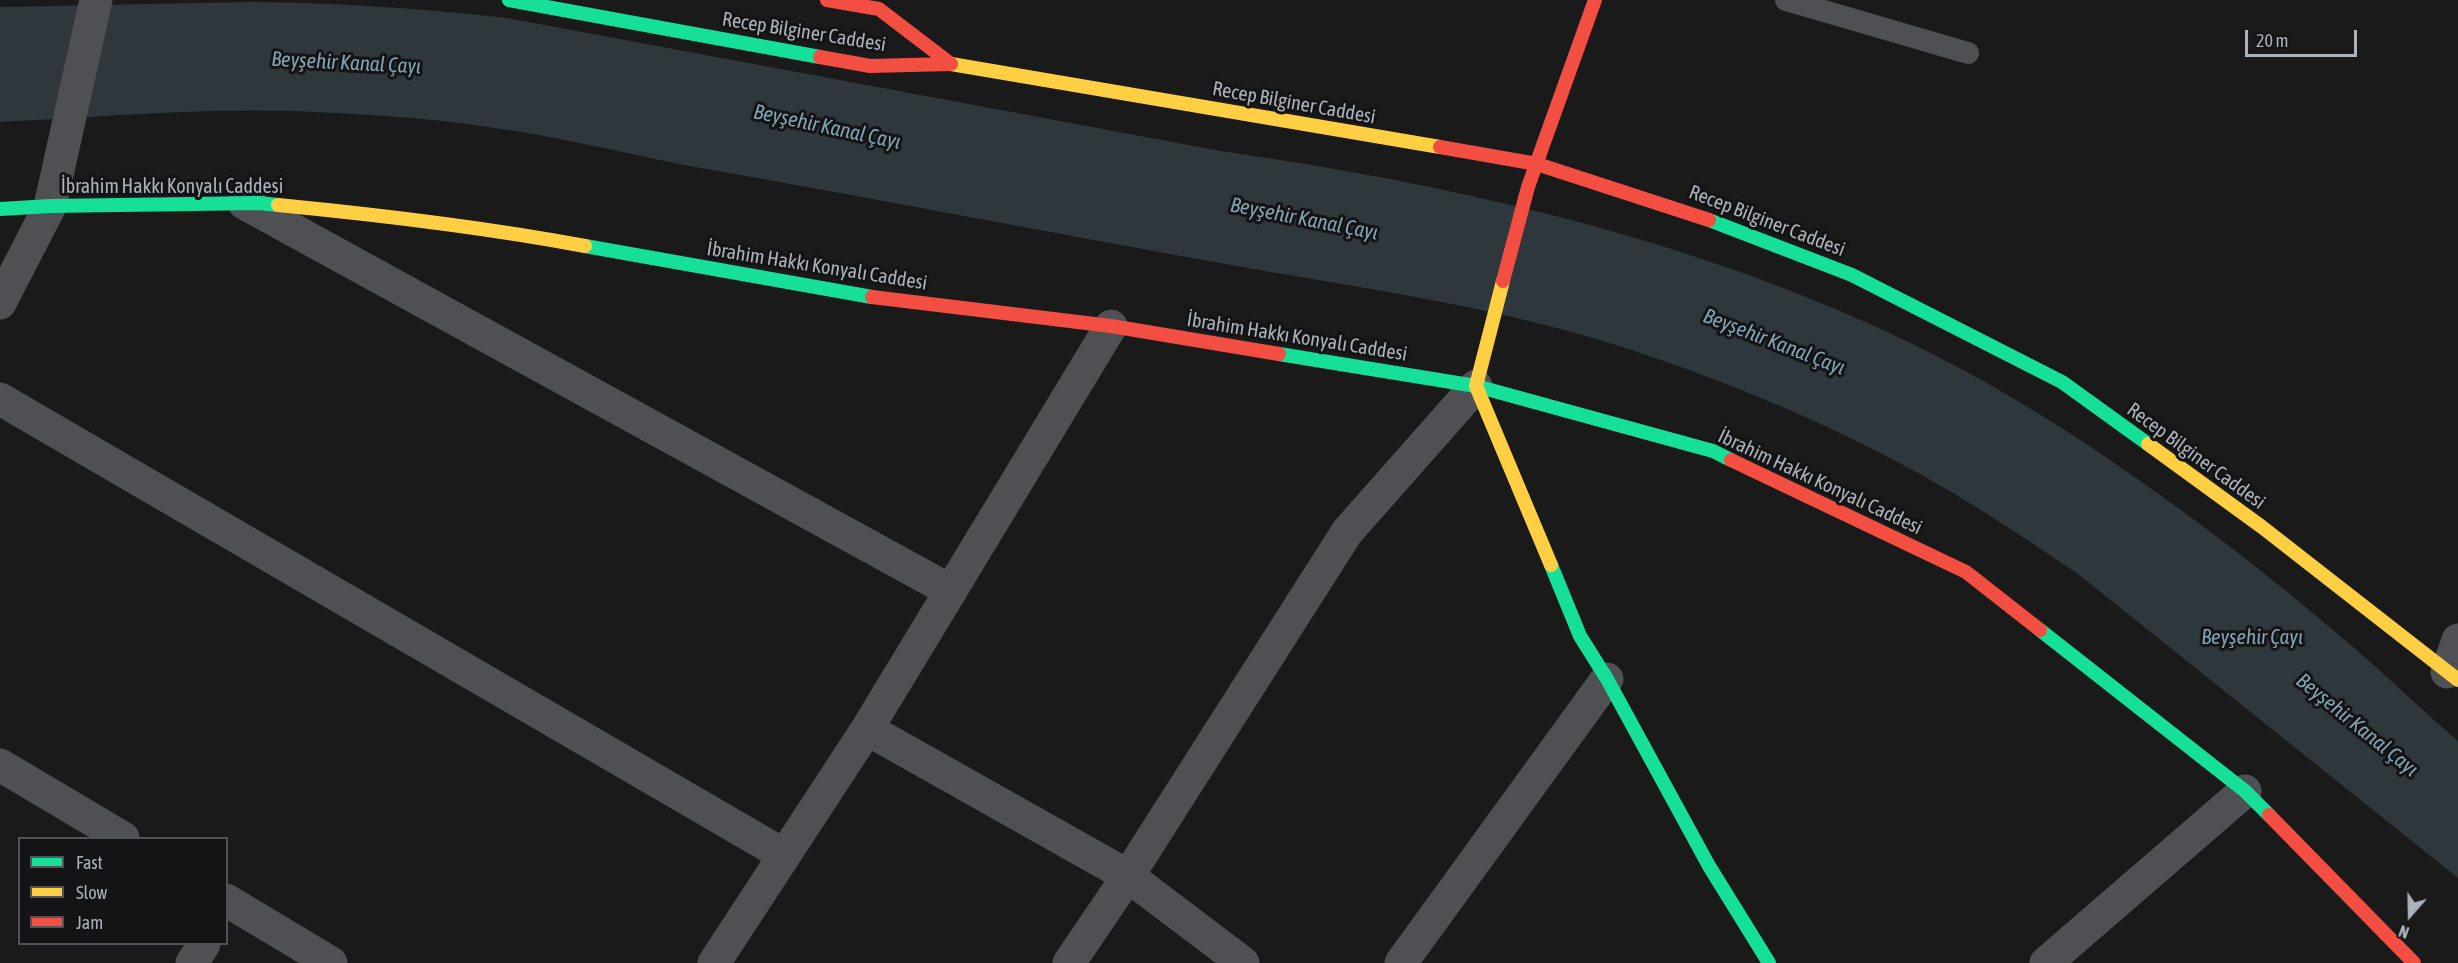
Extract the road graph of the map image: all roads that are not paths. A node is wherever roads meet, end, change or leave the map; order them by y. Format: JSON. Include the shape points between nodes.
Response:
{"nodes":[{"id":1,"x":96,"y":0,"type":"edge"},
{"id":2,"x":510,"y":0,"type":"edge"},
{"id":3,"x":827,"y":0,"type":"edge"},
{"id":4,"x":1595,"y":0,"type":"edge"},
{"id":5,"x":1786,"y":0,"type":"edge"},
{"id":6,"x":880,"y":5,"type":"edge"},
{"id":7,"x":1968,"y":53,"type":"dead end"},
{"id":8,"x":951,"y":64,"type":"junction"},
{"id":9,"x":1537,"y":164,"type":"junction"},
{"id":10,"x":244,"y":203,"type":"junction"},
{"id":11,"x":50,"y":206,"type":"junction"},
{"id":12,"x":0,"y":209,"type":"edge"},
{"id":13,"x":0,"y":303,"type":"edge"},
{"id":14,"x":1111,"y":326,"type":"junction"},
{"id":15,"x":1476,"y":386,"type":"junction"},
{"id":16,"x":0,"y":399,"type":"edge"},
{"id":17,"x":951,"y":591,"type":"junction"},
{"id":18,"x":2458,"y":640,"type":"edge"},
{"id":19,"x":2452,"y":676,"type":"edge"},
{"id":20,"x":1607,"y":679,"type":"junction"},
{"id":21,"x":867,"y":729,"type":"junction"},
{"id":22,"x":0,"y":765,"type":"edge"},
{"id":23,"x":2245,"y":791,"type":"junction"},
{"id":24,"x":121,"y":837,"type":"edge"},
{"id":25,"x":784,"y":855,"type":"junction"},
{"id":26,"x":1128,"y":876,"type":"junction"},
{"id":27,"x":228,"y":903,"type":"edge"},
{"id":28,"x":203,"y":945,"type":"edge"},
{"id":29,"x":2059,"y":959,"type":"edge"},
{"id":30,"x":192,"y":963,"type":"edge"},
{"id":31,"x":331,"y":963,"type":"edge"},
{"id":32,"x":714,"y":963,"type":"edge"},
{"id":33,"x":1069,"y":963,"type":"edge"},
{"id":34,"x":1243,"y":963,"type":"edge"},
{"id":35,"x":1401,"y":963,"type":"edge"},
{"id":36,"x":1769,"y":963,"type":"edge"},
{"id":37,"x":2414,"y":963,"type":"edge"}],
"edges":[{"from":1,"to":11,"type":"street"},
{"from":2,"to":8,"type":"street","name":"Recep Bilginer Caddesi","via":[[870,66]]},
{"from":3,"to":6,"type":"street","name":"Recep Bilginer Caddesi"},
{"from":4,"to":9,"type":"street"},
{"from":5,"to":7,"type":"lane"},
{"from":6,"to":8,"type":"street","name":"Recep Bilginer Caddesi"},
{"from":8,"to":9,"type":"street","name":"Recep Bilginer Caddesi"},
{"from":9,"to":15,"type":"street"},
{"from":9,"to":19,"type":"street","name":"Recep Bilginer Caddesi","via":[[1684,210],[1852,275],[2062,382],[2262,528]]},
{"from":10,"to":11,"type":"street","name":"İbrahim Hakkı Konyalı Caddesi"},
{"from":10,"to":14,"type":"street","name":"İbrahim Hakkı Konyalı Caddesi","via":[[365,213],[509,232],[845,294]]},
{"from":10,"to":17,"type":"street"},
{"from":11,"to":12,"type":"street","name":"İbrahim Hakkı Konyalı Caddesi"},
{"from":11,"to":13,"type":"street"},
{"from":14,"to":15,"type":"street","name":"İbrahim Hakkı Konyalı Caddesi"},
{"from":14,"to":17,"type":"street"},
{"from":15,"to":20,"type":"street","via":[[1580,636]]},
{"from":15,"to":23,"type":"street","name":"İbrahim Hakkı Konyalı Caddesi","via":[[1713,452],[1966,572]]},
{"from":15,"to":26,"type":"street","via":[[1347,532]]},
{"from":16,"to":25,"type":"street"},
{"from":17,"to":21,"type":"street"},
{"from":18,"to":19,"type":"street"},
{"from":20,"to":35,"type":"street"},
{"from":20,"to":36,"type":"street","via":[[1709,866]]},
{"from":21,"to":25,"type":"street"},
{"from":21,"to":26,"type":"street"},
{"from":22,"to":24,"type":"street"},
{"from":23,"to":29,"type":"street"},
{"from":23,"to":37,"type":"street","name":"İbrahim Hakkı Konyalı Caddesi"},
{"from":25,"to":32,"type":"street"},
{"from":26,"to":33,"type":"street"},
{"from":26,"to":34,"type":"street"},
{"from":27,"to":31,"type":"street"},
{"from":28,"to":30,"type":"street"}]}
